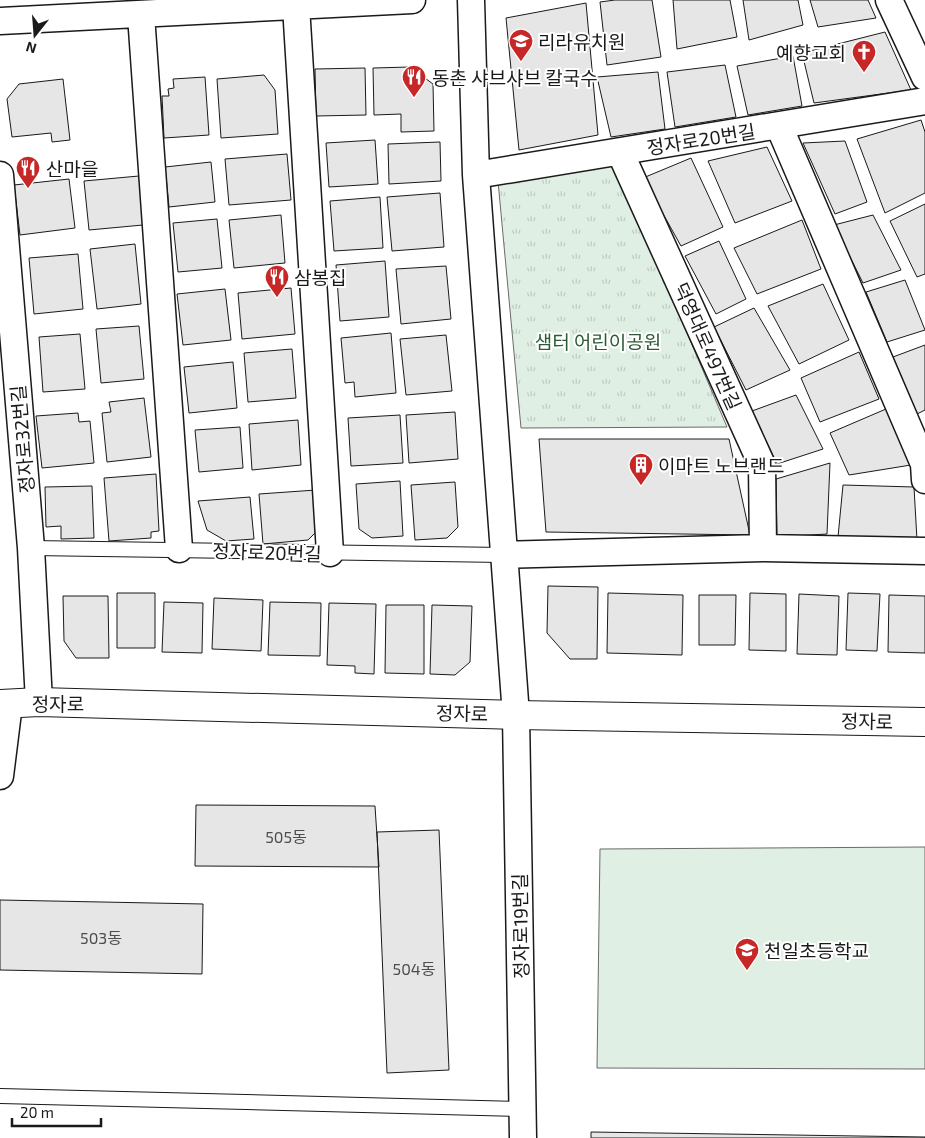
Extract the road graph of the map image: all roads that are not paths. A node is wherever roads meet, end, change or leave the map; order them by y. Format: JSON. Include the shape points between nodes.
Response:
{"nodes":[{"id":1,"x":412,"y":0,"type":"edge"},
{"id":2,"x":471,"y":0,"type":"edge"},
{"id":3,"x":889,"y":0,"type":"edge"},
{"id":4,"x":296,"y":6,"type":"junction"},
{"id":5,"x":141,"y":15,"type":"junction"},
{"id":6,"x":0,"y":22,"type":"edge"},
{"id":7,"x":925,"y":77,"type":"edge"},
{"id":8,"x":925,"y":101,"type":"edge"},
{"id":9,"x":779,"y":126,"type":"junction"},
{"id":10,"x":620,"y":152,"type":"junction"},
{"id":11,"x":0,"y":175,"type":"edge"},
{"id":12,"x":476,"y":175,"type":"junction"},
{"id":13,"x":925,"y":480,"type":"edge"},
{"id":14,"x":31,"y":548,"type":"junction"},
{"id":15,"x":763,"y":548,"type":"junction"},
{"id":16,"x":179,"y":549,"type":"junction"},
{"id":17,"x":925,"y":551,"type":"edge"},
{"id":18,"x":330,"y":553,"type":"junction"},
{"id":19,"x":503,"y":555,"type":"junction"},
{"id":20,"x":39,"y":702,"type":"junction"},
{"id":21,"x":4,"y":704,"type":"edge"},
{"id":22,"x":516,"y":715,"type":"junction"},
{"id":23,"x":925,"y":722,"type":"edge"},
{"id":24,"x":0,"y":776,"type":"edge"},
{"id":25,"x":0,"y":1096,"type":"edge"},
{"id":26,"x":523,"y":1109,"type":"junction"},
{"id":27,"x":523,"y":1138,"type":"edge"}],
"edges":[{"from":1,"to":4,"type":"street"},
{"from":2,"to":12,"type":"street"},
{"from":3,"to":7,"type":"street"},
{"from":4,"to":5,"type":"street"},
{"from":4,"to":18,"type":"street"},
{"from":5,"to":6,"type":"street"},
{"from":5,"to":16,"type":"street"},
{"from":8,"to":9,"type":"street","name":"정자로20번길"},
{"from":9,"to":10,"type":"street","name":"정자로20번길"},
{"from":9,"to":13,"type":"street","via":[[924,464]]},
{"from":10,"to":12,"type":"street","name":"정자로20번길"},
{"from":10,"to":15,"type":"street","name":"덕영대로497번길","via":[[762,465]]},
{"from":11,"to":14,"type":"street","name":"정자로32번길"},
{"from":12,"to":19,"type":"street"},
{"from":14,"to":16,"type":"lane","name":"정자로20번길"},
{"from":14,"to":20,"type":"street","name":"정자로32번길"},
{"from":15,"to":17,"type":"street"},
{"from":15,"to":19,"type":"street"},
{"from":16,"to":18,"type":"lane","name":"정자로20번길"},
{"from":18,"to":19,"type":"lane","name":"정자로20번길"},
{"from":19,"to":22,"type":"street"},
{"from":20,"to":21,"type":"street","name":"정자로"},
{"from":20,"to":22,"type":"street","name":"정자로"},
{"from":21,"to":24,"type":"street"},
{"from":22,"to":23,"type":"street","name":"정자로"},
{"from":22,"to":26,"type":"street","name":"정자로19번길"},
{"from":25,"to":26,"type":"lane"},
{"from":26,"to":27,"type":"street","name":"정자로19번길"}]}
